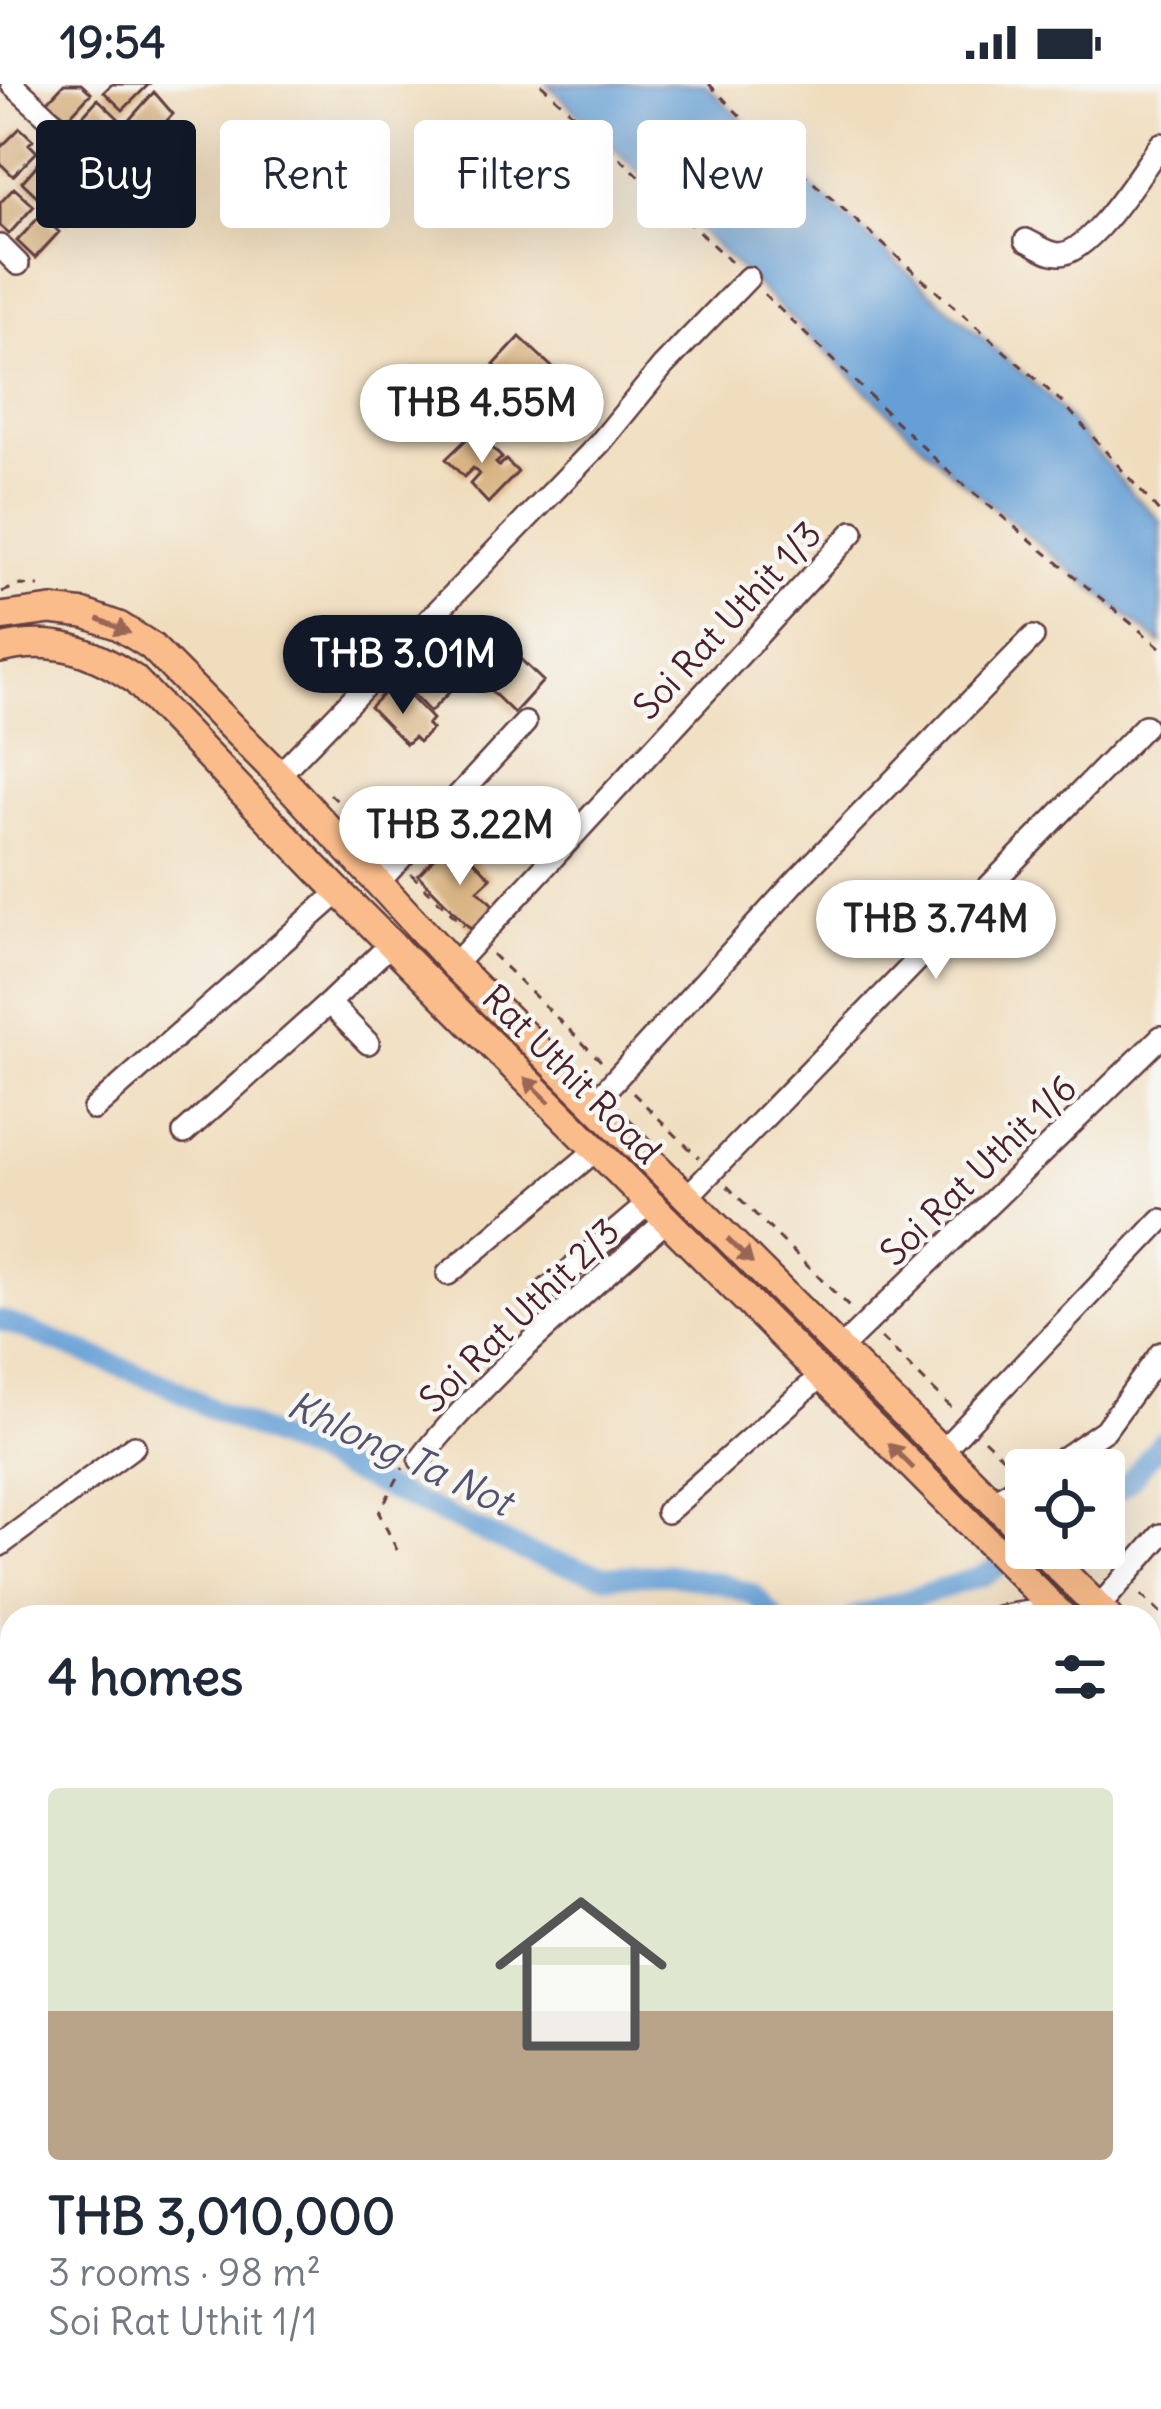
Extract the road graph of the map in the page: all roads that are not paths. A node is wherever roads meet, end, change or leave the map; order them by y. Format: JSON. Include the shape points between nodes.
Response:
{"nodes":[{"id":1,"x":12,"y":84,"type":"edge"},
{"id":2,"x":51,"y":120,"type":"edge"},
{"id":3,"x":1161,"y":144,"type":"edge"},
{"id":4,"x":1026,"y":240,"type":"dead end"},
{"id":5,"x":0,"y":246,"type":"edge"},
{"id":6,"x":17,"y":264,"type":"dead end"},
{"id":7,"x":748,"y":278,"type":"road end"},
{"id":8,"x":853,"y":532,"type":"dead end"},
{"id":9,"x":0,"y":617,"type":"edge"},
{"id":10,"x":1033,"y":637,"type":"dead end"},
{"id":11,"x":0,"y":649,"type":"edge"},
{"id":12,"x":525,"y":723,"type":"dead end"},
{"id":13,"x":1145,"y":726,"type":"dead end"},
{"id":14,"x":279,"y":775,"type":"junction"},
{"id":15,"x":389,"y":872,"type":"junction"},
{"id":16,"x":339,"y":892,"type":"junction"},
{"id":17,"x":392,"y":943,"type":"junction"},
{"id":18,"x":454,"y":965,"type":"junction"},
{"id":19,"x":329,"y":1003,"type":"junction"},
{"id":20,"x":1161,"y":1037,"type":"edge"},
{"id":21,"x":368,"y":1043,"type":"dead end"},
{"id":22,"x":592,"y":1105,"type":"junction"},
{"id":23,"x":94,"y":1109,"type":"dead end"},
{"id":24,"x":184,"y":1132,"type":"dead end"},
{"id":25,"x":596,"y":1150,"type":"junction"},
{"id":26,"x":686,"y":1198,"type":"junction"},
{"id":27,"x":658,"y":1211,"type":"junction"},
{"id":28,"x":1161,"y":1220,"type":"edge"},
{"id":29,"x":448,"y":1274,"type":"dead end"},
{"id":30,"x":544,"y":1292,"type":"dead end"},
{"id":31,"x":840,"y":1349,"type":"junction"},
{"id":32,"x":1161,"y":1354,"type":"edge"},
{"id":33,"x":822,"y":1376,"type":"junction"},
{"id":34,"x":134,"y":1446,"type":"dead end"},
{"id":35,"x":1077,"y":1449,"type":"edge"},
{"id":36,"x":942,"y":1451,"type":"junction"},
{"id":37,"x":412,"y":1463,"type":"road end"},
{"id":38,"x":667,"y":1512,"type":"dead end"},
{"id":39,"x":1005,"y":1515,"type":"edge"},
{"id":40,"x":1161,"y":1534,"type":"edge"},
{"id":41,"x":0,"y":1545,"type":"edge"},
{"id":42,"x":1061,"y":1569,"type":"edge"},
{"id":43,"x":1051,"y":1605,"type":"edge"},
{"id":44,"x":1096,"y":1605,"type":"edge"},
{"id":45,"x":1108,"y":1605,"type":"edge"}],
"edges":[{"from":1,"to":2,"type":"street"},
{"from":3,"to":4,"type":"street","via":[[1075,252],[1054,255]]},
{"from":5,"to":6,"type":"street"},
{"from":7,"to":14,"type":"street"},
{"from":8,"to":18,"type":"street","name":"Soi Rat Uthit 1/3"},
{"from":9,"to":14,"type":"main road","name":"Rat Uthit Road","one_way":true,"via":[[51,610],[119,626],[151,646]]},
{"from":10,"to":22,"type":"street"},
{"from":11,"to":16,"type":"main road","name":"Rat Uthit Road","via":[[65,645],[134,679]]},
{"from":12,"to":15,"type":"street"},
{"from":13,"to":26,"type":"street"},
{"from":14,"to":15,"type":"main road","name":"Rat Uthit Road"},
{"from":15,"to":18,"type":"main road","name":"Rat Uthit Road"},
{"from":16,"to":17,"type":"main road","name":"Rat Uthit Road"},
{"from":16,"to":23,"type":"street"},
{"from":17,"to":19,"type":"street"},
{"from":25,"to":17,"type":"main road","name":"Rat Uthit Road","one_way":true},
{"from":18,"to":22,"type":"main road","name":"Rat Uthit Road"},
{"from":19,"to":21,"type":"street"},
{"from":19,"to":24,"type":"street"},
{"from":20,"to":31,"type":"street","name":"Soi Rat Uthit 1/6"},
{"from":22,"to":26,"type":"main road","name":"Rat Uthit Road"},
{"from":25,"to":27,"type":"main road","name":"Rat Uthit Road"},
{"from":25,"to":29,"type":"street"},
{"from":26,"to":31,"type":"main road","name":"Rat Uthit Road","one_way":true},
{"from":27,"to":30,"type":"street"},
{"from":27,"to":33,"type":"main road","name":"Rat Uthit Road"},
{"from":27,"to":37,"type":"street","name":"Soi Rat Uthit 2/3"},
{"from":28,"to":36,"type":"street"},
{"from":31,"to":36,"type":"main road","name":"Rat Uthit Road"},
{"from":32,"to":35,"type":"street","via":[[1105,1430]]},
{"from":33,"to":38,"type":"street"},
{"from":43,"to":33,"type":"main road","name":"Rat Uthit Road","one_way":true},
{"from":34,"to":41,"type":"street"},
{"from":36,"to":39,"type":"main road","name":"Rat Uthit Road"},
{"from":40,"to":45,"type":"street"},
{"from":42,"to":44,"type":"main road"}]}
